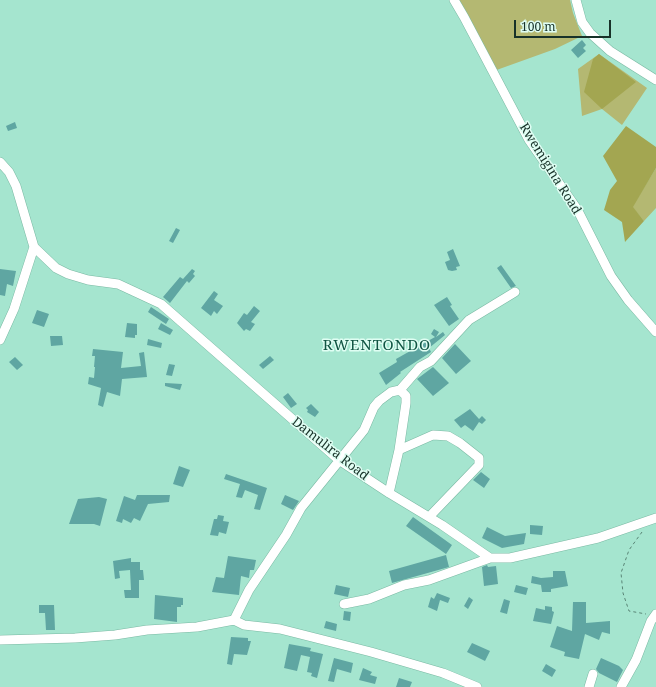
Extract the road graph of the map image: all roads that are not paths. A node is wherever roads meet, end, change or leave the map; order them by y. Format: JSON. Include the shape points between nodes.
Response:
{"nodes":[{"id":1,"x":454,"y":0,"type":"edge"},
{"id":2,"x":576,"y":0,"type":"edge"},
{"id":3,"x":656,"y":80,"type":"edge"},
{"id":4,"x":0,"y":162,"type":"edge"},
{"id":5,"x":34,"y":247,"type":"junction"},
{"id":6,"x":515,"y":292,"type":"dead end"},
{"id":7,"x":656,"y":332,"type":"edge"},
{"id":8,"x":0,"y":340,"type":"edge"},
{"id":9,"x":400,"y":390,"type":"junction"},
{"id":10,"x":399,"y":450,"type":"junction"},
{"id":11,"x":339,"y":460,"type":"junction"},
{"id":12,"x":389,"y":494,"type":"junction"},
{"id":13,"x":429,"y":517,"type":"junction"},
{"id":14,"x":653,"y":519,"type":"edge"},
{"id":15,"x":490,"y":558,"type":"junction"},
{"id":16,"x":344,"y":604,"type":"dead end"},
{"id":17,"x":655,"y":614,"type":"edge"},
{"id":18,"x":234,"y":620,"type":"junction"},
{"id":19,"x":0,"y":640,"type":"edge"},
{"id":20,"x":593,"y":674,"type":"dead end"},
{"id":21,"x":477,"y":687,"type":"edge"},
{"id":22,"x":589,"y":687,"type":"edge"},
{"id":23,"x":621,"y":687,"type":"edge"}],
"edges":[{"from":1,"to":7,"type":"street","name":"Rwemigina Road","via":[[529,140],[577,209],[611,276]]},
{"from":2,"to":3,"type":"street","via":[[582,22],[590,33],[610,51]]},
{"from":4,"to":5,"type":"street","via":[[16,186]]},
{"from":5,"to":8,"type":"street","via":[[14,309]]},
{"from":5,"to":11,"type":"street","name":"Damulira Road","via":[[56,268],[68,274],[118,284],[161,304]]},
{"from":6,"to":9,"type":"street","via":[[468,320],[431,361],[420,367]]},
{"from":9,"to":10,"type":"street","via":[[406,396],[406,403]]},
{"from":9,"to":11,"type":"street","via":[[391,392],[379,401],[364,430]]},
{"from":10,"to":12,"type":"street"},
{"from":10,"to":13,"type":"street","via":[[433,434],[448,436],[460,442],[479,458],[479,465]]},
{"from":11,"to":12,"type":"street","name":"Damulira Road"},
{"from":11,"to":18,"type":"street","via":[[301,508],[286,535],[248,590]]},
{"from":12,"to":13,"type":"street","name":"Damulira Road"},
{"from":13,"to":15,"type":"street","name":"Damulira Road"},
{"from":14,"to":15,"type":"street","via":[[585,541],[510,558]]},
{"from":15,"to":16,"type":"street","via":[[429,580],[404,585],[369,599]]},
{"from":17,"to":23,"type":"street","via":[[636,660]]},
{"from":18,"to":19,"type":"street","via":[[197,627],[115,635]]},
{"from":18,"to":21,"type":"street","via":[[244,625],[280,629],[371,652],[443,673]]},
{"from":20,"to":22,"type":"street"}]}
